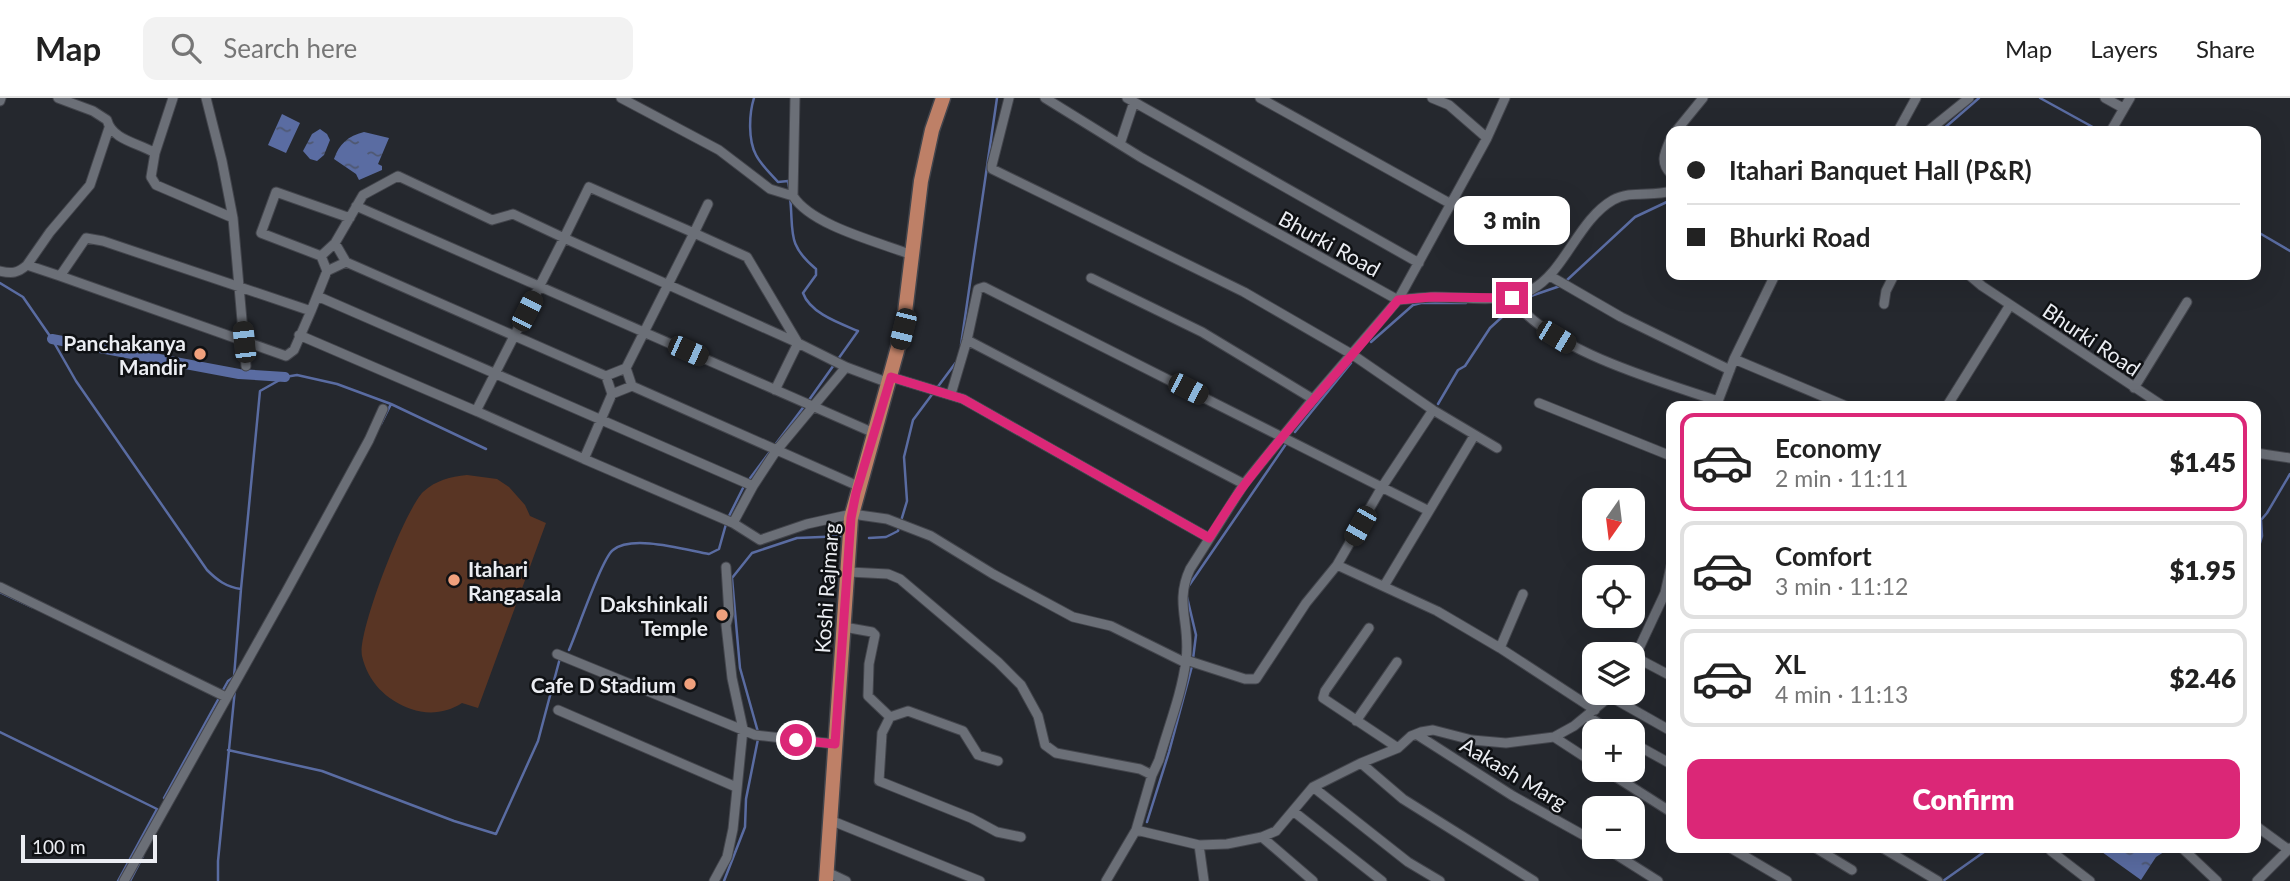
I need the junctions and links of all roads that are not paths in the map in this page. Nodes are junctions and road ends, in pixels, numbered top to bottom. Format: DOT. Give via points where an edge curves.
graph roads {
  1 [pos="58,98"];
  2 [pos="173,98"];
  3 [pos="206,98"];
  4 [pos="621,98"];
  5 [pos="795,98"];
  6 [pos="943,98"];
  7 [pos="1009,98"];
  8 [pos="1045,98"];
  9 [pos="1260,98"];
  10 [pos="1432,98"];
  11 [pos="1505,98"];
  12 [pos="1703,98"];
  13 [pos="1916,98"];
  14 [pos="1969,98"];
  15 [pos="2105,98"];
  16 [pos="2130,98"];
  17 [pos="1131,100"];
  18 [pos="2123,108"];
  19 [pos="1680,126"];
  20 [pos="1901,126"];
  21 [pos="1934,126"];
  22 [pos="2114,126"];
  23 [pos="109,128"];
  24 [pos="1487,138"];
  25 [pos="1120,144"];
  26 [pos="155,153"];
  27 [pos="1666,191"];
  28 [pos="789,195"];
  29 [pos="708,204"];
  30 [pos="1451,204"];
  31 [pos="356,206"];
  32 [pos="233,218"];
  33 [pos="350,218"];
  34 [pos="694,233"];
  35 [pos="564,238"];
  36 [pos="335,243"];
  37 [pos="912,255"];
  38 [pos="321,256"];
  39 [pos="346,262"];
  40 [pos="1419,263"];
  41 [pos="27,265"];
  42 [pos="0,271"];
  43 [pos="327,271"];
  44 [pos="60,276"];
  45 [pos="1550,276"];
  46 [pos="1091,278"];
  47 [pos="1773,280"];
  48 [pos="1892,280"];
  49 [pos="1976,280"];
  50 [pos="668,285"];
  51 [pos="239,286"];
  52 [pos="539,286"];
  53 [pos="317,296"];
  54 [pos="1512,298"];
  55 [pos="1398,300"];
  56 [pos="2187,302"];
  57 [pos="1884,304"];
  58 [pos="2010,304"];
  59 [pos="311,311"];
  60 [pos="644,332"];
  61 [pos="299,335"];
  62 [pos="514,335"];
  63 [pos="967,340"];
  64 [pos="244,342"];
  65 [pos="798,344"];
  66 [pos="1353,355"];
  67 [pos="1734,359"];
  68 [pos="839,364"];
  69 [pos="246,366"];
  70 [pos="626,368"];
  71 [pos="1730,370"];
  72 [pos="495,374"];
  73 [pos="606,376"];
  74 [pos="890,380"];
  75 [pos="632,386"];
  76 [pos="2134,388"];
  77 [pos="775,390"];
  78 [pos="948,393"];
  79 [pos="612,394"];
  80 [pos="1313,399"];
  81 [pos="1709,401"];
  82 [pos="1718,401"];
  83 [pos="1834,401"];
  84 [pos="1950,401"];
  85 [pos="2155,401"];
  86 [pos="1539,403"];
  87 [pos="808,405"];
  88 [pos="383,410"];
  89 [pos="1433,410"];
  90 [pos="476,411"];
  91 [pos="600,420"];
  92 [pos="874,433"];
  93 [pos="1474,436"];
  94 [pos="1283,437"];
  95 [pos="1497,448"];
  96 [pos="772,450"];
  97 [pos="1666,454"];
  98 [pos="2261,454"];
  99 [pos="2290,458"];
  100 [pos="584,459"];
  101 [pos="1244,484"];
  102 [pos="750,485"];
  103 [pos="858,486"];
  104 [pos="1382,487"];
  105 [pos="1429,511"];
  106 [pos="852,516"];
  107 [pos="731,522"];
  108 [pos="1209,538"];
  109 [pos="1337,565"];
  110 [pos="726,567"];
  111 [pos="849,572"];
  112 [pos="1384,586"];
  113 [pos="0,587"];
  114 [pos="1666,588"];
  115 [pos="1523,594"];
  116 [pos="844,627"];
  117 [pos="1369,628"];
  118 [pos="1642,642"];
  119 [pos="1500,648"];
  120 [pos="557,654"];
  121 [pos="1186,662"];
  122 [pos="1397,662"];
  123 [pos="1645,664"];
  124 [pos="1666,674"];
  125 [pos="226,697"];
  126 [pos="1600,705"];
  127 [pos="1628,705"];
  128 [pos="558,710"];
  129 [pos="1591,713"];
  130 [pos="890,718"];
  131 [pos="1598,719"];
  132 [pos="1356,721"];
  133 [pos="1666,728"];
  134 [pos="743,729"];
  135 [pos="1416,734"];
  136 [pos="1554,737"];
  137 [pos="835,744"];
  138 [pos="1398,748"];
  139 [pos="1645,750"];
  140 [pos="1582,755"];
  141 [pos="998,761"];
  142 [pos="1666,761"];
  143 [pos="1361,763"];
  144 [pos="1152,775"];
  145 [pos="1623,782"];
  146 [pos="736,787"];
  147 [pos="1313,787"];
  148 [pos="1666,810"];
  149 [pos="1293,811"];
  150 [pos="830,820"];
  151 [pos="2261,829"];
  152 [pos="1136,831"];
  153 [pos="1582,834"];
  154 [pos="1021,837"];
  155 [pos="1262,837"];
  156 [pos="1199,845"];
  157 [pos="2289,849"];
  158 [pos="1739,853"];
  159 [pos="1824,853"];
  160 [pos="1891,853"];
  161 [pos="2054,853"];
  162 [pos="2187,853"];
  163 [pos="1623,859"];
  164 [pos="1852,870"];
  165 [pos="827,876"];
  166 [pos="124,881"];
  167 [pos="714,881"];
  168 [pos="846,881"];
  169 [pos="980,881"];
  170 [pos="1106,881"];
  171 [pos="1204,881"];
  172 [pos="1313,881"];
  173 [pos="1382,881"];
  174 [pos="1440,881"];
  175 [pos="1534,881"];
  176 [pos="1658,881"];
  177 [pos="1787,881"];
  178 [pos="1938,881"];
  179 [pos="2090,881"];
  180 [pos="2217,881"];
  181 [pos="2257,881"];
  1 -- 23 [label="street" via="93,111 107,120"];
  2 -- 26 [label="street"];
  3 -- 32 [label="street"];
  4 -- 28 [label="street" via="719,150 770,189"];
  5 -- 28 [label="street"];
  6 -- 37 [label="main road, Koshi Rajmarg" via="921,181"];
  7 -- 66 [label="street" via="992,169 1244,292"];
  8 -- 25 [label="street, Bhurki Road"];
  9 -- 30 [label="street"];
  10 -- 24 [label="street" via="1449,106"];
  11 -- 24 [label="street"];
  12 -- 19 [label="street"];
  13 -- 20 [label="street"];
  14 -- 21 [label="street"];
  15 -- 18 [label="street"];
  16 -- 18 [label="street"];
  17 -- 25 [label="street"];
  17 -- 40 [label="street"];
  18 -- 22 [label="street"];
  23 -- 26 [label="street"];
  23 -- 41 [label="street" via="90,185"];
  24 -- 30 [label="street"];
  25 -- 55 [label="street, Bhurki Road"];
  26 -- 32 [label="street" via="151,177 156,185"];
  27 -- 45 [label="street" via="1611,201 1578,234"];
  28 -- 37 [label="street" via="814,218"];
  29 -- 34 [label="street"];
  30 -- 40 [label="street"];
  31 -- 33 [label="street"];
  31 -- 35 [label="street" via="363,195 398,176 492,220 513,214"];
  31 -- 52 [label="street"];
  32 -- 51 [label="street"];
  33 -- 36 [label="street"];
  33 -- 38 [label="street" via="276,192 261,233"];
  34 -- 35 [label="street" via="589,187"];
  34 -- 50 [label="street"];
  34 -- 65 [label="street" via="747,257"];
  35 -- 50 [label="street"];
  35 -- 52 [label="street"];
  36 -- 38 [label="street"];
  36 -- 39 [label="street"];
  37 -- 74 [label="main road, Koshi Rajmarg" via="903,329"];
  38 -- 43 [label="street"];
  39 -- 43 [label="street"];
  39 -- 62 [label="street"];
  40 -- 55 [label="street"];
  41 -- 42 [label="street" via="19,272"];
  41 -- 44 [label="street"];
  43 -- 53 [label="street"];
  44 -- 51 [label="street" via="82,241 92,238"];
  44 -- 64 [label="street"];
  45 -- 54 [label="street"];
  45 -- 71 [label="street"];
  46 -- 80 [label="street" via="1202,332"];
  47 -- 67 [label="street"];
  48 -- 57 [label="street"];
  49 -- 58 [label="street, Bhurki Road"];
  50 -- 60 [label="street"];
  50 -- 65 [label="street"];
  51 -- 59 [label="street"];
  51 -- 64 [label="street"];
  52 -- 60 [label="street"];
  52 -- 62 [label="street"];
  53 -- 59 [label="street"];
  53 -- 72 [label="street"];
  54 -- 55 [label="street"];
  54 -- 81 [label="street" via="1556,337 1578,349"];
  55 -- 66 [label="street"];
  56 -- 76 [label="street"];
  58 -- 76 [label="street, Bhurki Road"];
  58 -- 84 [label="street"];
  59 -- 61 [label="street"];
  60 -- 70 [label="street"];
  60 -- 77 [label="street"];
  61 -- 64 [label="street" via="294,350 286,356"];
  61 -- 90 [label="street"];
  62 -- 72 [label="street"];
  62 -- 73 [label="street"];
  63 -- 78 [label="street"];
  63 -- 94 [label="street" via="978,289 984,287"];
  63 -- 101 [label="street"];
  64 -- 69 [label="street"];
  65 -- 68 [label="street"];
  65 -- 77 [label="street"];
  66 -- 80 [label="street"];
  66 -- 89 [label="street"];
  67 -- 71 [label="street"];
  67 -- 83 [label="street"];
  68 -- 74 [label="street"];
  68 -- 87 [label="street"];
  70 -- 73 [label="street"];
  70 -- 75 [label="street"];
  71 -- 82 [label="street"];
  72 -- 90 [label="street"];
  72 -- 91 [label="street"];
  73 -- 79 [label="street"];
  74 -- 78 [label="street"];
  74 -- 92 [label="main road, Koshi Rajmarg"];
  75 -- 79 [label="street"];
  75 -- 96 [label="street"];
  76 -- 85 [label="street, Bhurki Road"];
  77 -- 87 [label="street"];
  78 -- 108 [label="street"];
  79 -- 91 [label="street"];
  80 -- 94 [label="street"];
  86 -- 97 [label="street"];
  87 -- 92 [label="street"];
  87 -- 96 [label="street"];
  88 -- 125 [label="street"];
  89 -- 93 [label="street"];
  89 -- 104 [label="street"];
  90 -- 100 [label="street"];
  91 -- 100 [label="street"];
  91 -- 102 [label="street"];
  92 -- 103 [label="main road, Koshi Rajmarg"];
  93 -- 95 [label="street"];
  93 -- 105 [label="street"];
  94 -- 101 [label="street"];
  94 -- 104 [label="street"];
  96 -- 102 [label="street"];
  96 -- 103 [label="street"];
  98 -- 99 [label="street"];
  100 -- 107 [label="street"];
  101 -- 108 [label="street"];
  102 -- 107 [label="street"];
  103 -- 106 [label="main road, Koshi Rajmarg"];
  104 -- 105 [label="street"];
  104 -- 109 [label="street"];
  105 -- 112 [label="street"];
  106 -- 107 [label="street" via="807,524 760,540"];
  106 -- 111 [label="main road, Koshi Rajmarg"];
  106 -- 121 [label="street" via="912,527 1073,617 1111,626"];
  108 -- 121 [label="street" via="1181,597 1188,636"];
  109 -- 112 [label="street"];
  109 -- 121 [label="street" via="1256,679"];
  110 -- 134 [label="street" via="726,625"];
  111 -- 116 [label="main road, Koshi Rajmarg"];
  111 -- 144 [label="street" via="900,579 998,662 1021,685 1038,716 1045,745 1056,753"];
  112 -- 119 [label="street"];
  113 -- 125 [label="street"];
  114 -- 118 [label="street"];
  115 -- 119 [label="street"];
  116 -- 130 [label="street" via="874,633 868,696"];
  116 -- 137 [label="main road, Koshi Rajmarg"];
  117 -- 132 [label="street" via="1323,696"];
  119 -- 129 [label="street"];
  120 -- 134 [label="street"];
  121 -- 144 [label="street"];
  122 -- 132 [label="street"];
  123 -- 124 [label="street"];
  125 -- 166 [label="street"];
  126 -- 129 [label="street"];
  127 -- 133 [label="street"];
  128 -- 146 [label="street"];
  129 -- 131 [label="street"];
  129 -- 136 [label="street"];
  130 -- 141 [label="street" via="908,711 963,731 978,755"];
  130 -- 154 [label="street" via="882,733 879,781 997,832"];
  132 -- 138 [label="street"];
  134 -- 137 [label="street" via="765,737"];
  134 -- 146 [label="street"];
  135 -- 136 [label="street" via="1433,730 1506,743"];
  135 -- 138 [label="street"];
  135 -- 153 [label="street, Aakash Marg"];
  136 -- 140 [label="street"];
  137 -- 150 [label="main road, Koshi Rajmarg"];
  138 -- 143 [label="street"];
  139 -- 142 [label="street"];
  143 -- 147 [label="street"];
  143 -- 175 [label="street" via="1403,799"];
  144 -- 152 [label="street"];
  145 -- 148 [label="street"];
  146 -- 167 [label="street" via="727,857"];
  147 -- 149 [label="street"];
  147 -- 174 [label="street" via="1408,862"];
  149 -- 155 [label="street" via="1276,831"];
  149 -- 173 [label="street"];
  150 -- 165 [label="main road, Koshi Rajmarg"];
  150 -- 169 [label="street"];
  151 -- 157 [label="street"];
  152 -- 156 [label="street"];
  152 -- 170 [label="street"];
  155 -- 156 [label="street"];
  155 -- 172 [label="street"];
  156 -- 171 [label="street"];
  157 -- 181 [label="street"];
  158 -- 177 [label="street"];
  159 -- 164 [label="street"];
  160 -- 178 [label="street"];
  161 -- 179 [label="street"];
  162 -- 180 [label="street"];
  163 -- 176 [label="street"];
  165 -- 168 [label="street"];
}
